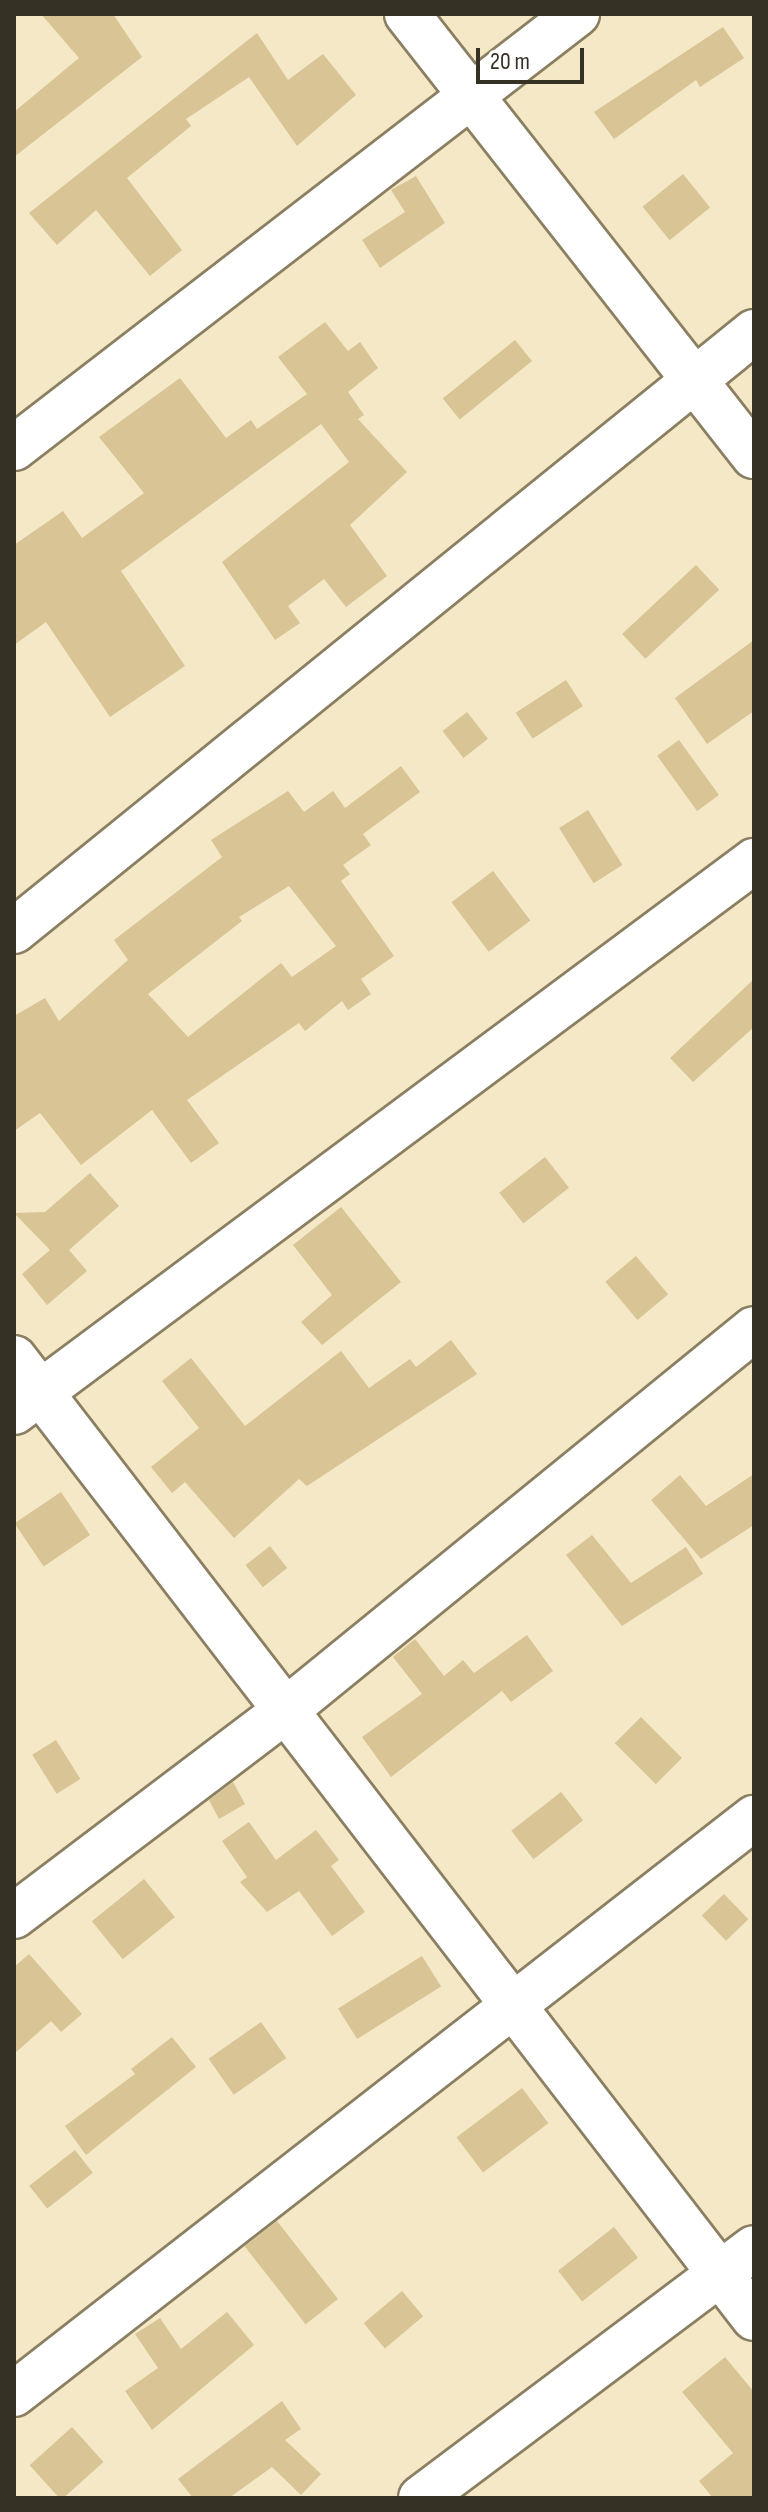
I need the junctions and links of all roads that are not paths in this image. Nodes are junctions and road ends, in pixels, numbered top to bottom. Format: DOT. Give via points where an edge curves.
graph roads {
  1 [pos="407,14"];
  2 [pos="577,14"];
  3 [pos="468,96"];
  4 [pos="754,332"];
  5 [pos="692,379"];
  6 [pos="14,448"];
  7 [pos="754,456"];
  8 [pos="754,861"];
  9 [pos="14,931"];
  10 [pos="754,1329"];
  11 [pos="23,1387"];
  12 [pos="286,1710"];
  13 [pos="754,1818"];
  14 [pos="14,1916"];
  15 [pos="512,2003"];
  16 [pos="754,2248"];
  17 [pos="720,2273"];
  18 [pos="754,2318"];
  19 [pos="14,2394"];
  20 [pos="421,2498"];
  1 -- 3 [label="street"];
  2 -- 3 [label="street"];
  3 -- 5 [label="street"];
  3 -- 6 [label="street"];
  4 -- 5 [label="street"];
  5 -- 7 [label="street"];
  5 -- 9 [label="street"];
  8 -- 11 [label="street"];
  10 -- 12 [label="street"];
  11 -- 12 [label="street"];
  12 -- 14 [label="street"];
  12 -- 15 [label="street"];
  13 -- 15 [label="street"];
  15 -- 17 [label="street"];
  15 -- 19 [label="street"];
  16 -- 17 [label="street"];
  17 -- 18 [label="street"];
  17 -- 20 [label="street"];
}
